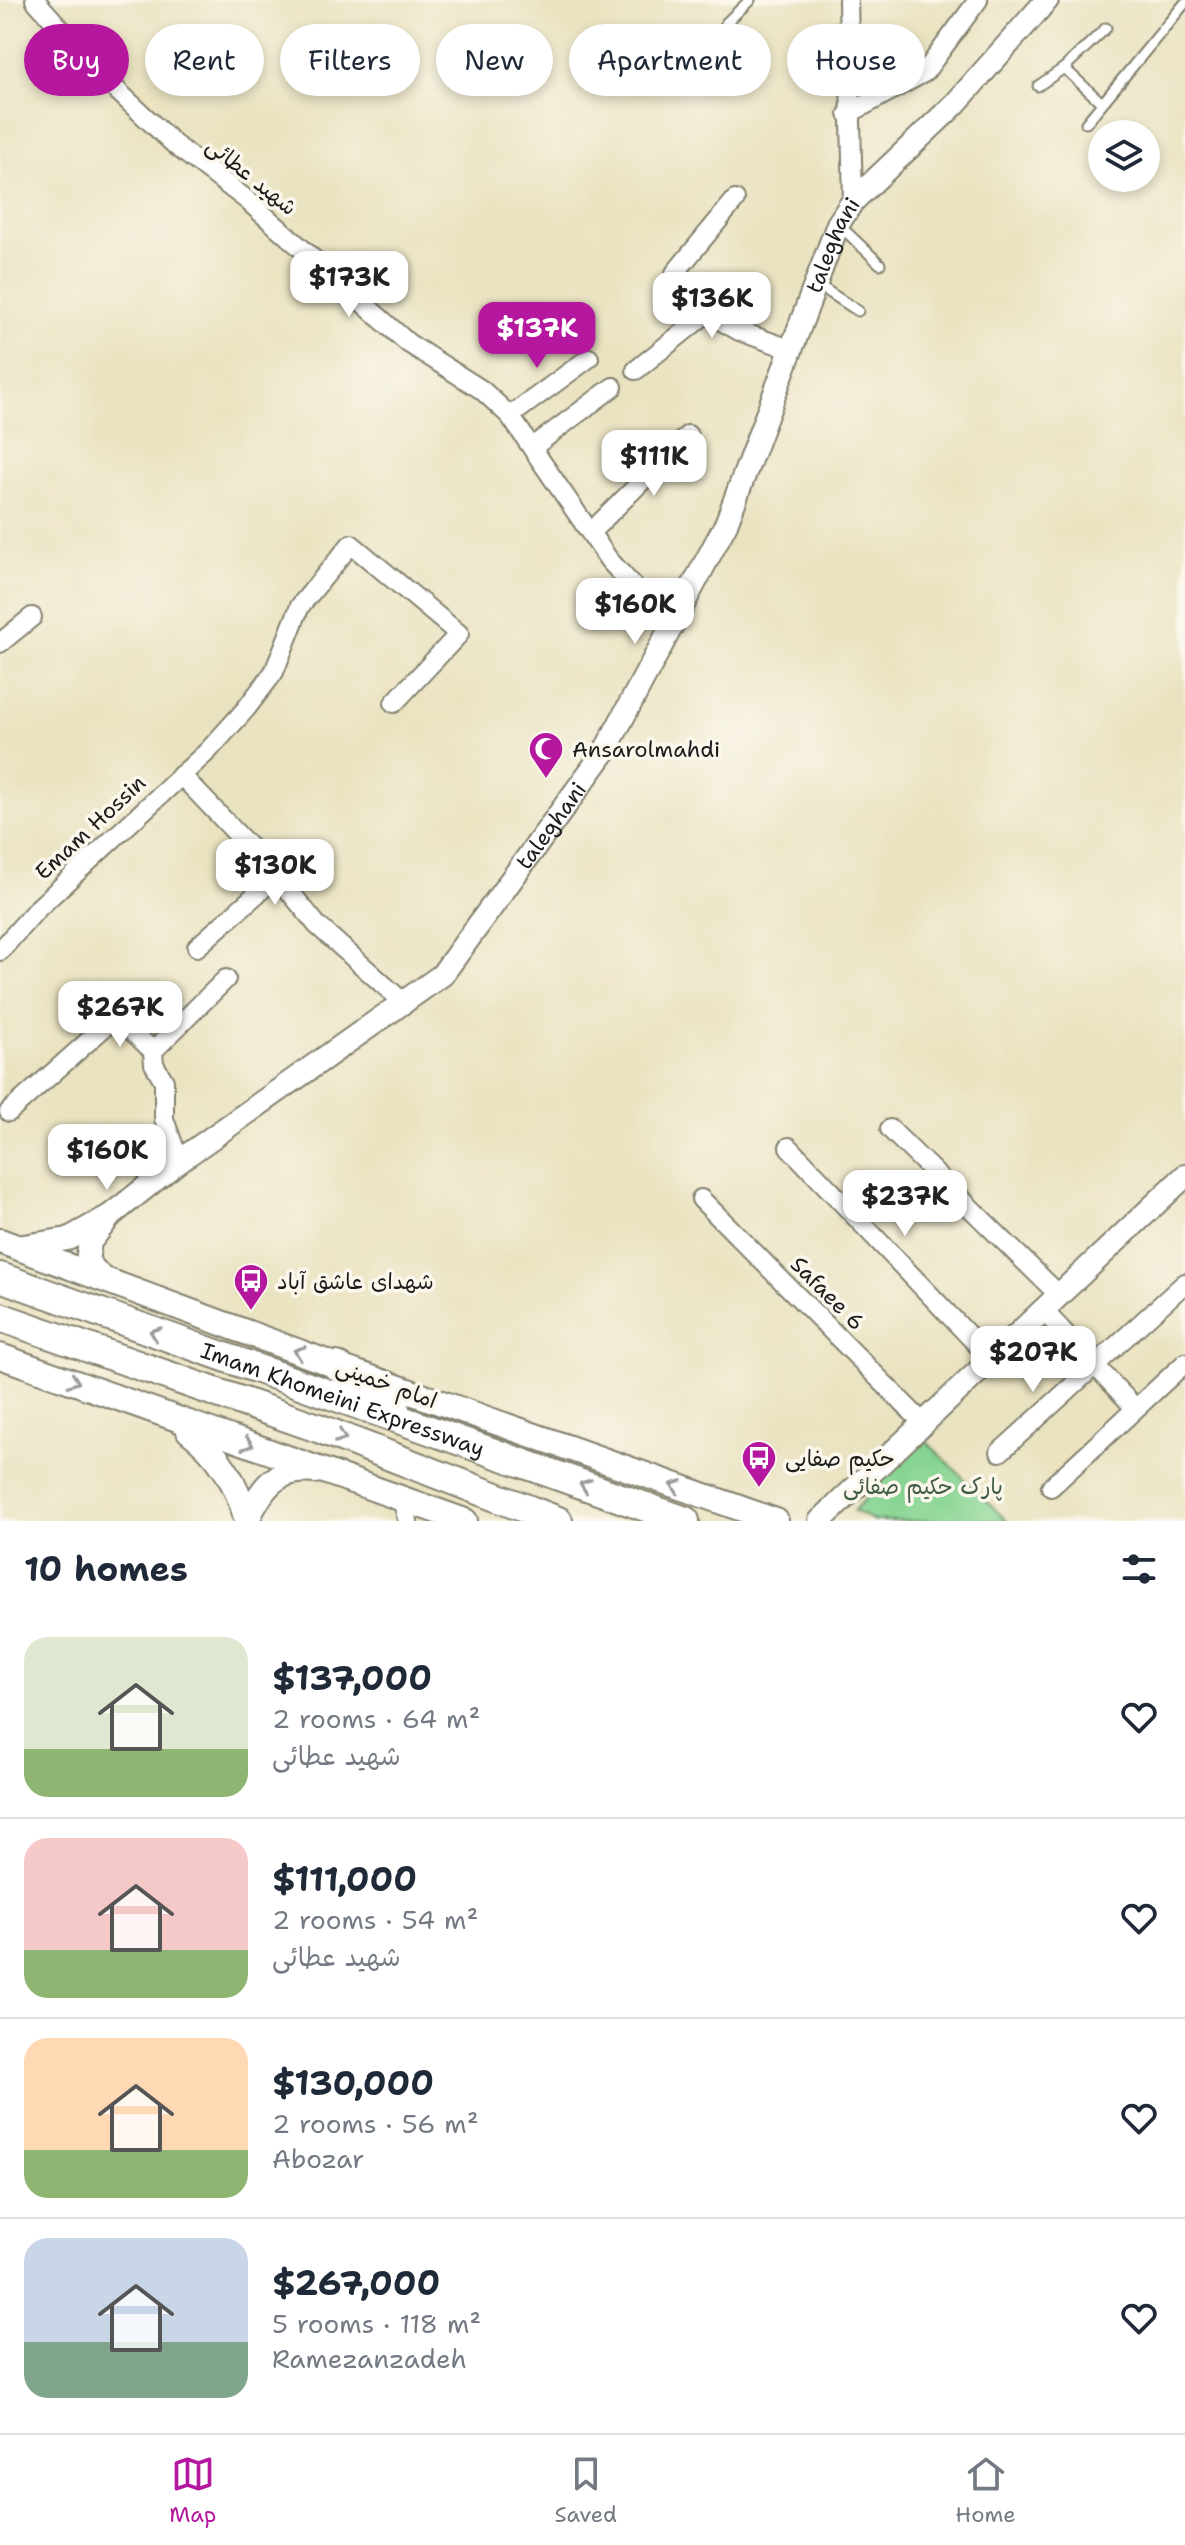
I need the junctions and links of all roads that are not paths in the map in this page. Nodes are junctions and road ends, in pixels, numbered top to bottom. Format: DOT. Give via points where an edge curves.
graph roads {
  1 [pos="35,0"];
  2 [pos="750,0"];
  3 [pos="848,0"];
  4 [pos="978,0"];
  5 [pos="1047,0"];
  6 [pos="1185,3"];
  7 [pos="726,23"];
  8 [pos="1106,28"];
  9 [pos="1064,68"];
  10 [pos="1038,86"];
  11 [pos="1102,103"];
  12 [pos="848,114"];
  13 [pos="1086,123"];
  14 [pos="735,200"];
  15 [pos="853,201"];
  16 [pos="838,224"];
  17 [pos="880,264"];
  18 [pos="815,283"];
  19 [pos="858,311"];
  20 [pos="707,313"];
  21 [pos="790,349"];
  22 [pos="589,358"];
  23 [pos="636,370"];
  24 [pos="613,387"];
  25 [pos="510,416"];
  26 [pos="688,435"];
  27 [pos="533,447"];
  28 [pos="591,532"];
  29 [pos="32,617"];
  30 [pos="674,621"];
  31 [pos="0,643"];
  32 [pos="394,703"];
  33 [pos="181,775"];
  34 [pos="277,876"];
  35 [pos="197,947"];
  36 [pos="0,951"];
  37 [pos="226,979"];
  38 [pos="405,1004"];
  39 [pos="153,1051"];
  40 [pos="9,1112"];
  41 [pos="890,1129"];
  42 [pos="789,1147"];
  43 [pos="179,1161"];
  44 [pos="1185,1176"];
  45 [pos="701,1199"];
  46 [pos="111,1215"];
  47 [pos="8,1244"];
  48 [pos="2,1277"];
  49 [pos="104,1280"];
  50 [pos="1185,1283"];
  51 [pos="1050,1302"];
  52 [pos="1,1318"];
  53 [pos="0,1356"];
  54 [pos="990,1358"];
  55 [pos="1185,1363"];
  56 [pos="337,1366"];
  57 [pos="1095,1366"];
  58 [pos="1135,1408"];
  59 [pos="174,1420"];
  60 [pos="921,1421"];
  61 [pos="419,1425"];
  62 [pos="1000,1452"];
  63 [pos="334,1472"];
  64 [pos="1051,1487"];
  65 [pos="401,1496"];
  66 [pos="247,1520"];
  67 [pos="408,1521"];
  68 [pos="465,1521"];
  69 [pos="558,1521"];
  70 [pos="685,1521"];
  71 [pos="776,1521"];
  72 [pos="820,1521"];
  1 -- 25 [label="street, شهید عطائی" via="108,82 175,145 247,200 408,343 482,390"];
  2 -- 7 [label="lane"];
  3 -- 12 [label="street"];
  4 -- 12 [label="street" via="925,72"];
  5 -- 15 [label="street, taleghani" via="955,104"];
  6 -- 11 [label="lane"];
  8 -- 9 [label="lane"];
  9 -- 10 [label="lane"];
  9 -- 11 [label="lane"];
  11 -- 13 [label="lane"];
  12 -- 15 [label="street"];
  14 -- 20 [label="street" via="675,273"];
  15 -- 16 [label="street, taleghani"];
  16 -- 17 [label="lane"];
  16 -- 18 [label="street, taleghani"];
  18 -- 19 [label="lane"];
  18 -- 21 [label="street, taleghani"];
  20 -- 21 [label="street"];
  20 -- 23 [label="street"];
  21 -- 30 [label="street, taleghani" via="726,524"];
  22 -- 25 [label="street"];
  24 -- 27 [label="street"];
  25 -- 27 [label="street, شهید عطائی"];
  26 -- 28 [label="street"];
  27 -- 28 [label="street, شهید عطائی"];
  28 -- 30 [label="street, شهید عطائی" via="640,594"];
  29 -- 31 [label="street"];
  30 -- 38 [label="street, taleghani" via="605,751 442,975"];
  32 -- 33 [label="street, Emam Hossin" via="459,634 351,544 300,606 274,672"];
  33 -- 34 [label="street"];
  33 -- 36 [label="street, Emam Hossin" via="36,910"];
  34 -- 35 [label="street"];
  34 -- 38 [label="street" via="317,925"];
  37 -- 39 [label="street"];
  38 -- 43 [label="street, taleghani"];
  39 -- 40 [label="street" via="122,1011"];
  39 -- 43 [label="street" via="164,1081 164,1119"];
  41 -- 51 [label="street"];
  42 -- 54 [label="street"];
  43 -- 46 [label="street, taleghani"];
  44 -- 51 [label="street"];
  45 -- 60 [label="street, Safaee 6"];
  46 -- 47 [label="street" via="68,1239"];
  46 -- 49 [label="street" via="90,1242 87,1261"];
  47 -- 49 [label="main road, امام خمینی"];
  61 -- 48 [label="highway, Imam Khomeini Expressway, one-way"];
  56 -- 49 [label="main road, امام خمینی, one-way"];
  50 -- 57 [label="street"];
  51 -- 54 [label="street"];
  51 -- 57 [label="street"];
  52 -- 69 [label="highway, Imam Khomeini Expressway, one-way" via="304,1422"];
  53 -- 59 [label="main road, one-way"];
  54 -- 60 [label="street"];
  55 -- 58 [label="street"];
  56 -- 61 [label="highway"];
  71 -- 56 [label="main road, امام خمینی, one-way"];
  57 -- 58 [label="street"];
  57 -- 62 [label="street"];
  58 -- 64 [label="street"];
  59 -- 63 [label="main road, one-way"];
  59 -- 66 [label="main road" via="209,1446 223,1465"];
  60 -- 72 [label="street"];
  70 -- 61 [label="highway, Imam Khomeini Expressway, one-way"];
  63 -- 65 [label="main road"];
  63 -- 66 [label="main road" via="284,1474 263,1487"];
  65 -- 67 [label="street"];
  65 -- 68 [label="main road"];
}
